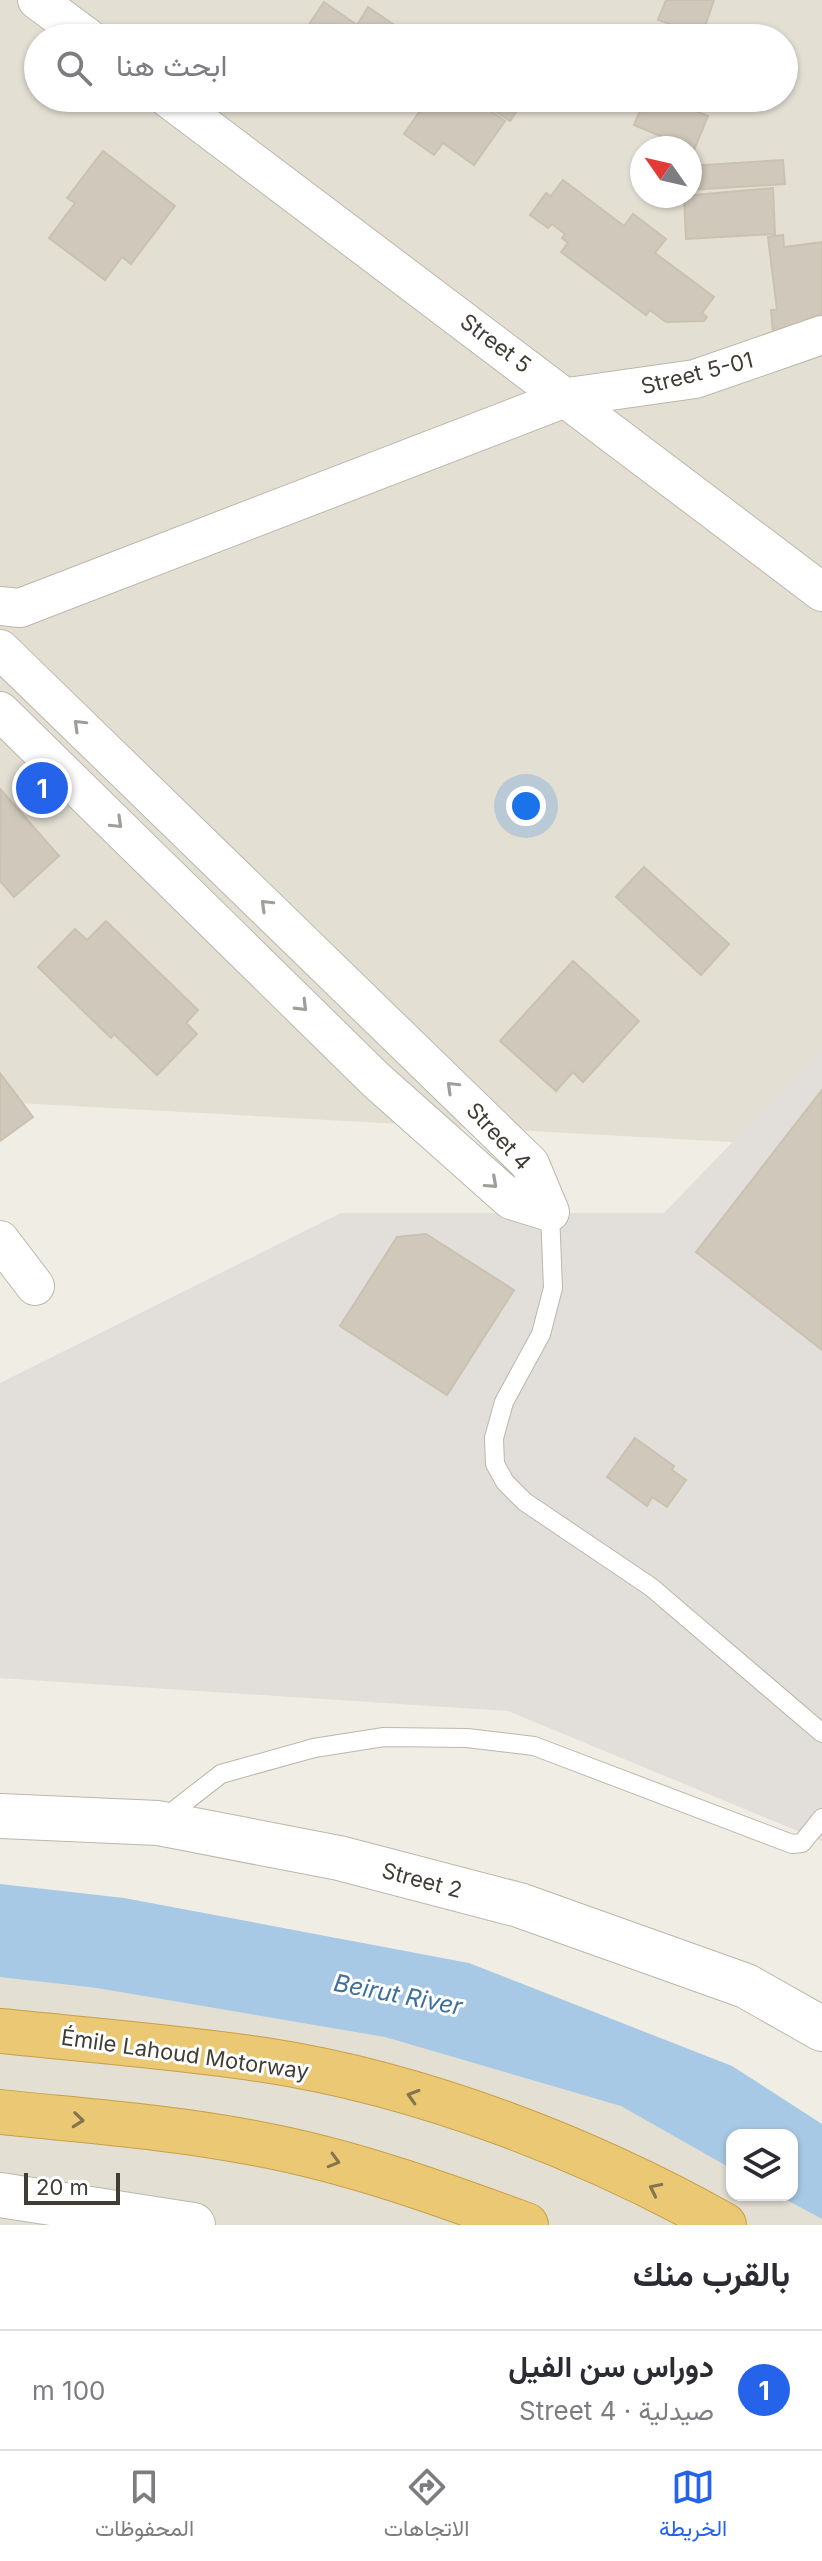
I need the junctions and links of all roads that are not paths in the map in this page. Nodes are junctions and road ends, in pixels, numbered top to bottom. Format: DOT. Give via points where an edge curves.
graph roads {
  1 [pos="37,0"];
  2 [pos="69,24"];
  3 [pos="187,112"];
  4 [pos="822,335"];
  5 [pos="568,397"];
  6 [pos="822,592"];
  7 [pos="10,607"];
  8 [pos="0,642"];
  9 [pos="0,649"];
  10 [pos="0,711"];
  11 [pos="193,866"];
  12 [pos="550,1212"];
  13 [pos="0,1240"];
  14 [pos="35,1286"];
  15 [pos="822,1733"];
  16 [pos="0,1816"];
  17 [pos="822,1818"];
  18 [pos="158,1823"];
  19 [pos="822,2029"];
  20 [pos="0,2031"];
  21 [pos="0,2112"];
  22 [pos="0,2195"];
  23 [pos="193,2225"];
  24 [pos="526,2225"];
  25 [pos="724,2225"];
  1 -- 2 [label="street"];
  3 -- 5 [label="street, Street 5"];
  4 -- 5 [label="street, Street 5-01" via="695,379"];
  5 -- 6 [label="street, Street 5"];
  5 -- 7 [label="street, Street 5-01"];
  7 -- 8 [label="street"];
  11 -- 9 [label="street, Street 4, one-way"];
  10 -- 11 [label="street, Street 4, one-way"];
  11 -- 12 [label="street, Street 4" via="530,1164"];
  12 -- 15 [label="lane" via="553,1288 541,1334 504,1402 494,1438 495,1464 525,1502 651,1587"];
  13 -- 14 [label="street"];
  16 -- 18 [label="street, Street 2"];
  17 -- 18 [label="lane" via="802,1843 792,1844 534,1746 384,1737 314,1748 221,1774"];
  18 -- 19 [label="street, Street 2" via="339,1858 519,1905 746,1986"];
  25 -- 20 [label="highway, Émile Lahoud Motorway, one-way" via="552,2143 399,2092 267,2061"];
  21 -- 24 [label="highway, one-way" via="260,2144 373,2173"];
  22 -- 23 [label="street"];
}
